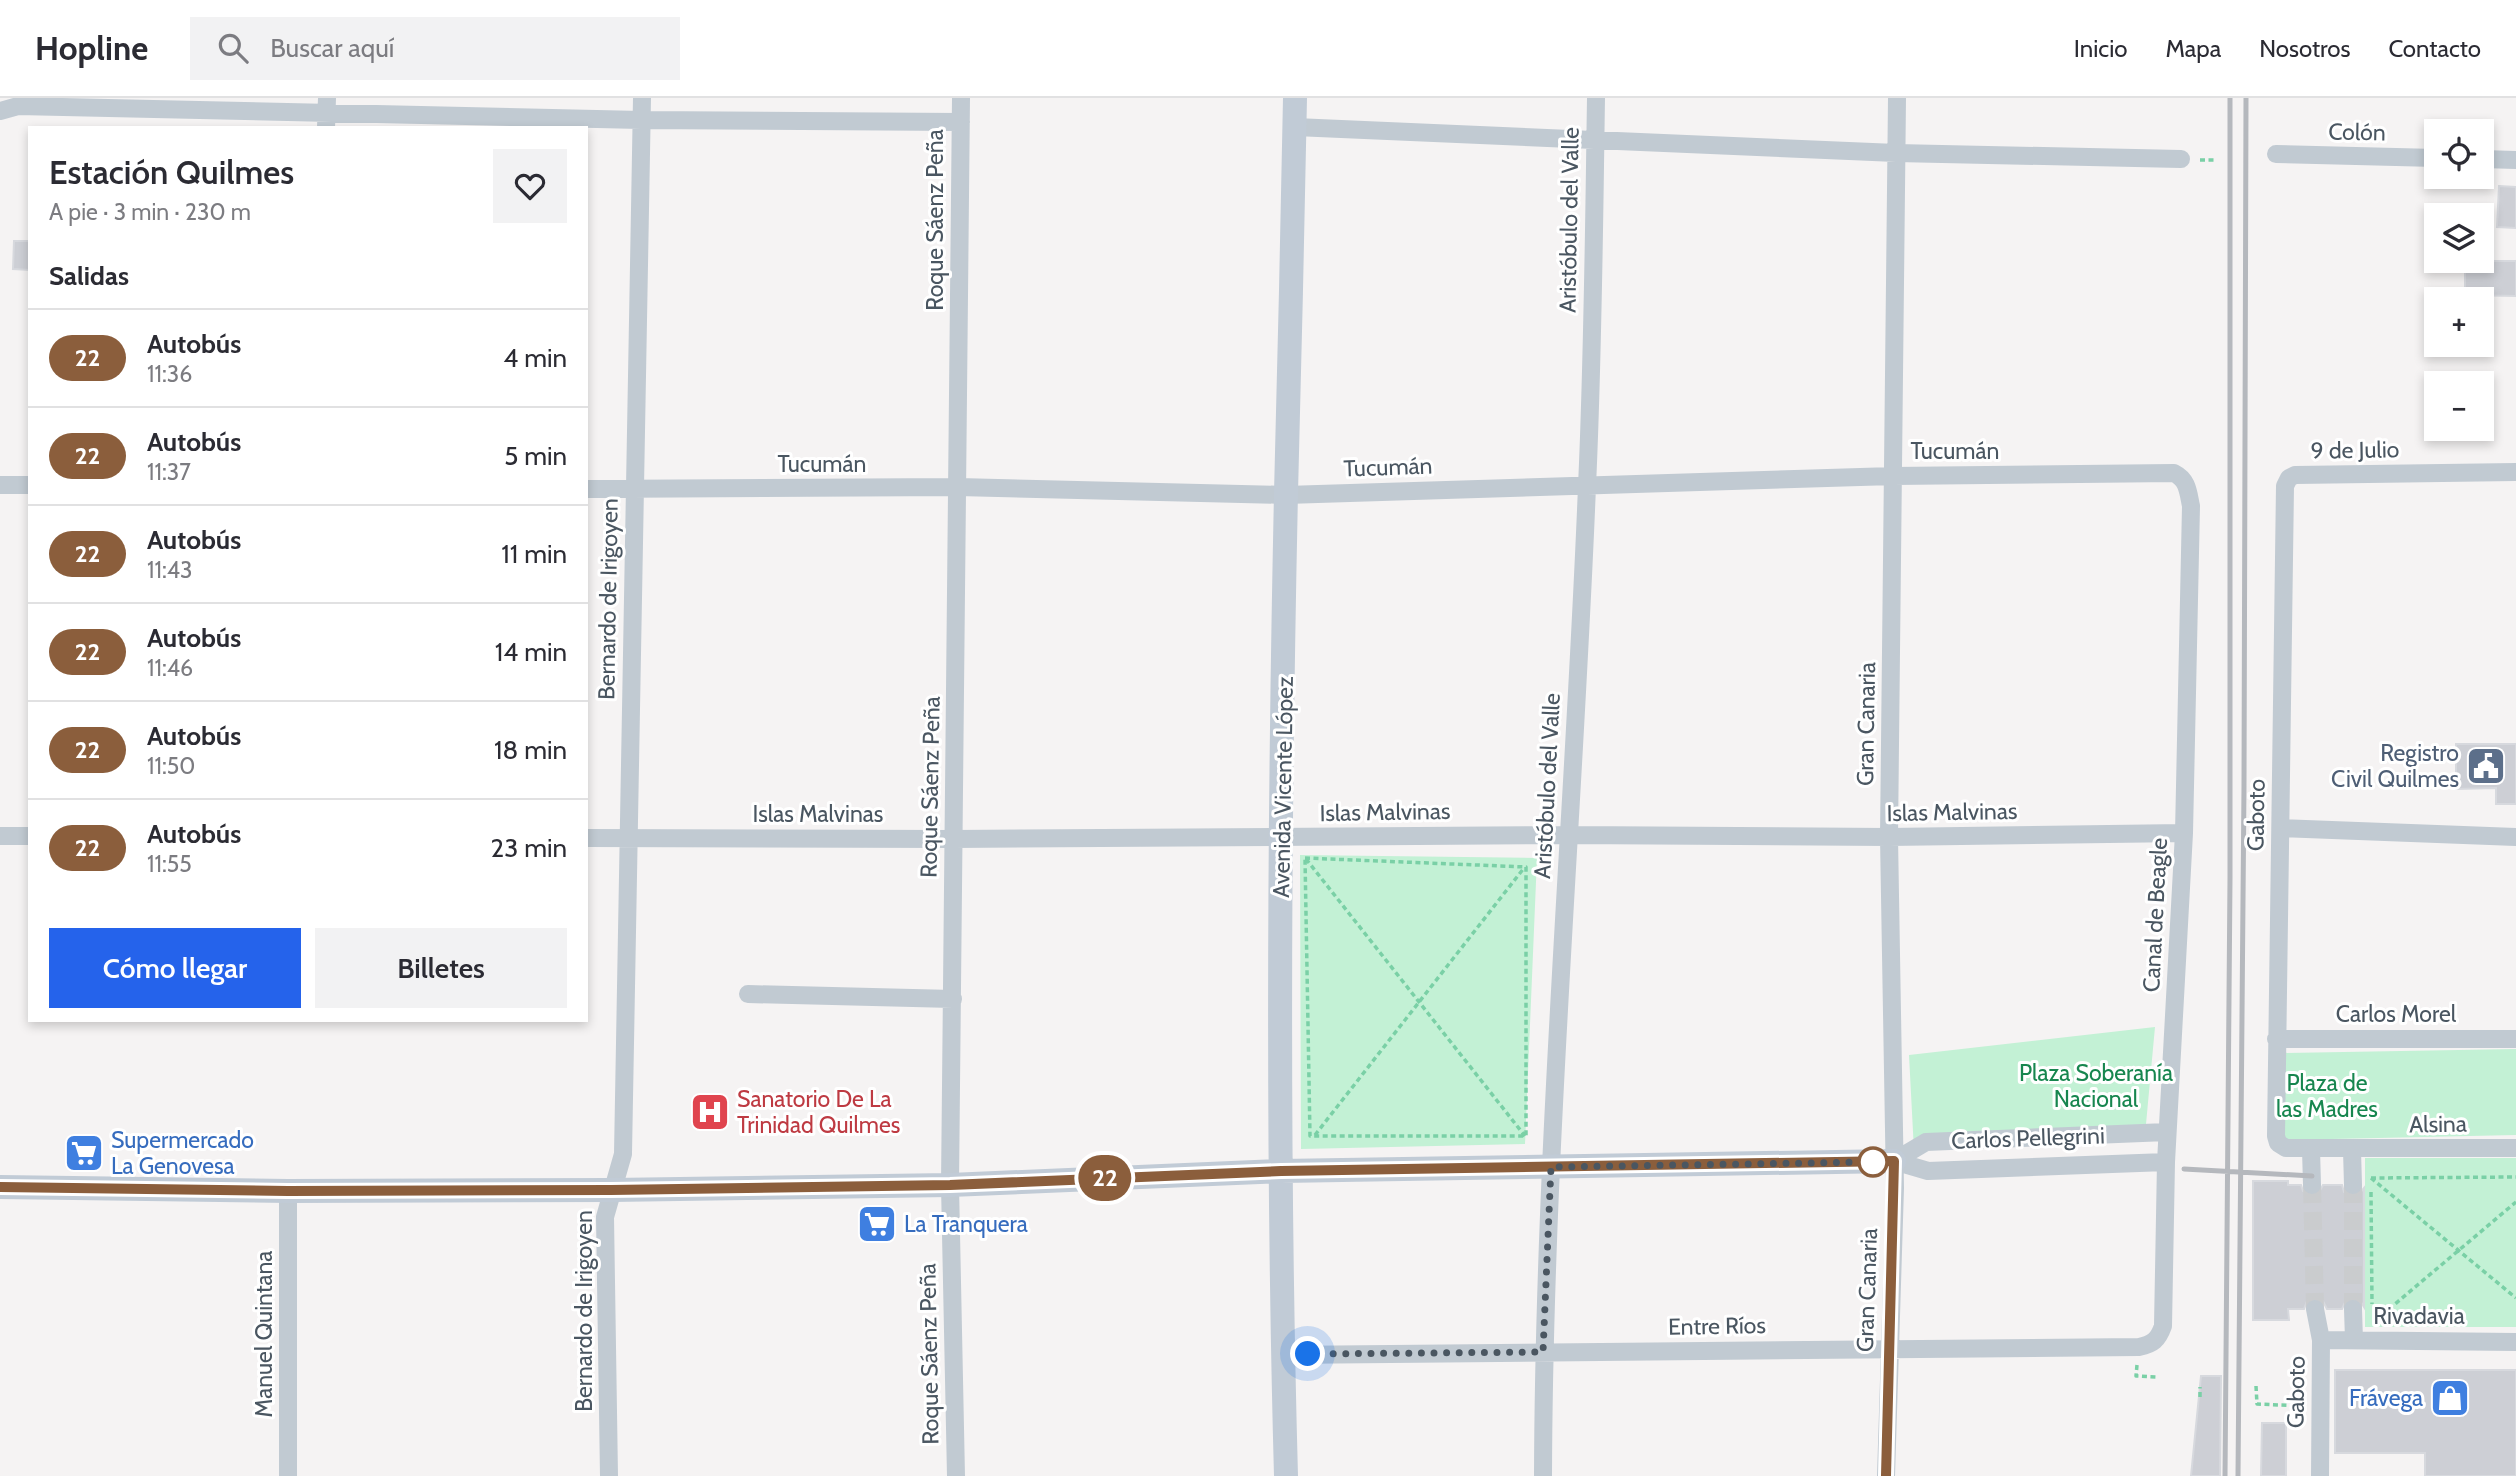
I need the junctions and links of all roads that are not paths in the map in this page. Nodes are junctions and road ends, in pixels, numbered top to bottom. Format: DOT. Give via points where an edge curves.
graph roads {
  1 [pos="642,98"];
  2 [pos="961,98"];
  3 [pos="1295,98"];
  4 [pos="1596,98"];
  5 [pos="1897,98"];
  6 [pos="0,111"];
  7 [pos="326,113"];
  8 [pos="641,120"];
  9 [pos="961,122"];
  10 [pos="1295,127"];
  11 [pos="1595,139"];
  12 [pos="1896,153"];
  13 [pos="2276,154"];
  14 [pos="2424,158"];
  15 [pos="2181,159"];
  16 [pos="2494,159"];
  17 [pos="2516,160"];
  18 [pos="2516,472"];
  19 [pos="1893,476"];
  20 [pos="1588,484"];
  21 [pos="2186,484"];
  22 [pos="0,485"];
  23 [pos="28,485"];
  24 [pos="2285,486"];
  25 [pos="958,487"];
  26 [pos="588,489"];
  27 [pos="635,489"];
  28 [pos="1286,495"];
  29 [pos="2281,828"];
  30 [pos="2184,833"];
  31 [pos="1569,835"];
  32 [pos="0,836"];
  33 [pos="28,836"];
  34 [pos="1889,837"];
  35 [pos="2516,837"];
  36 [pos="588,838"];
  37 [pos="628,838"];
  38 [pos="1282,838"];
  39 [pos="954,839"];
  40 [pos="748,994"];
  41 [pos="953,999"];
  42 [pos="2276,1039"];
  43 [pos="2516,1039"];
  44 [pos="2167,1132"];
  45 [pos="2278,1143"];
  46 [pos="2516,1148"];
  47 [pos="2311,1149"];
  48 [pos="2352,1150"];
  49 [pos="1894,1161"];
  50 [pos="2166,1162"];
  51 [pos="1551,1167"];
  52 [pos="1281,1171"];
  53 [pos="950,1185"];
  54 [pos="2312,1185"];
  55 [pos="2353,1185"];
  56 [pos="0,1187"];
  57 [pos="611,1190"];
  58 [pos="288,1191"];
  59 [pos="2315,1309"];
  60 [pos="2353,1309"];
  61 [pos="2321,1340"];
  62 [pos="2354,1340"];
  63 [pos="2516,1342"];
  64 [pos="2152,1344"];
  65 [pos="1889,1349"];
  66 [pos="1543,1352"];
  67 [pos="1282,1355"];
  68 [pos="288,1476"];
  69 [pos="609,1476"];
  70 [pos="956,1476"];
  71 [pos="1286,1476"];
  72 [pos="1543,1476"];
  73 [pos="1886,1476"];
  74 [pos="2320,1476"];
  1 -- 8 [label="street, Bernardo de Irigoyen"];
  2 -- 9 [label="street, Roque Sáenz Peña"];
  3 -- 10 [label="main road, Avenida Vicente López"];
  4 -- 11 [label="street, Aristóbulo del Valle"];
  5 -- 12 [label="street, Gran Canaria"];
  6 -- 7 [label="street" via="18,106"];
  7 -- 8 [label="street"];
  8 -- 9 [label="street"];
  8 -- 27 [label="street, Bernardo de Irigoyen"];
  9 -- 25 [label="street, Roque Sáenz Peña"];
  10 -- 11 [label="street"];
  10 -- 28 [label="main road, Avenida Vicente López"];
  11 -- 12 [label="street"];
  11 -- 20 [label="street, Aristóbulo del Valle"];
  12 -- 15 [label="street"];
  12 -- 19 [label="street, Gran Canaria"];
  13 -- 14 [label="street, Colón"];
  16 -- 17 [label="street"];
  18 -- 24 [label="street, 9 de Julio" via="2295,475"];
  19 -- 20 [label="street, Tucumán"];
  19 -- 21 [label="street, Tucumán" via="2174,473"];
  19 -- 34 [label="street, Gran Canaria"];
  20 -- 28 [label="street, Tucumán"];
  20 -- 31 [label="street, Aristóbulo del Valle"];
  21 -- 30 [label="street, Canal de Beagle" via="2191,506"];
  22 -- 23 [label="street"];
  24 -- 29 [label="street, Gaboto"];
  25 -- 27 [label="street, Tucumán"];
  25 -- 28 [label="street, Tucumán"];
  25 -- 39 [label="street, Roque Sáenz Peña"];
  26 -- 27 [label="street, Tucumán"];
  27 -- 37 [label="street, Bernardo de Irigoyen"];
  28 -- 38 [label="main road, Avenida Vicente López"];
  29 -- 35 [label="street"];
  29 -- 42 [label="street, Gaboto"];
  30 -- 34 [label="street, Islas Malvinas"];
  30 -- 44 [label="street, Canal de Beagle"];
  31 -- 34 [label="street, Islas Malvinas"];
  31 -- 38 [label="street, Islas Malvinas"];
  31 -- 51 [label="street, Aristóbulo del Valle"];
  32 -- 33 [label="street"];
  34 -- 49 [label="street, Gran Canaria"];
  36 -- 37 [label="street, Islas Malvinas"];
  37 -- 39 [label="street, Islas Malvinas"];
  37 -- 57 [label="street, Bernardo de Irigoyen" via="623,1154"];
  38 -- 39 [label="street, Islas Malvinas"];
  38 -- 52 [label="main road, Avenida Vicente López"];
  39 -- 41 [label="street, Roque Sáenz Peña"];
  40 -- 41 [label="street"];
  41 -- 53 [label="street, Roque Sáenz Peña"];
  42 -- 43 [label="street, Carlos Morel"];
  42 -- 45 [label="street, Gaboto"];
  44 -- 49 [label="street, Carlos Pellegrini" via="1926,1142"];
  44 -- 50 [label="street, Canal de Beagle"];
  45 -- 47 [label="street, Alsina"];
  46 -- 48 [label="street, Alsina"];
  47 -- 48 [label="street, Alsina"];
  47 -- 54 [label="street"];
  48 -- 55 [label="street"];
  49 -- 50 [label="street, Carlos Pellegrini" via="1928,1171"];
  49 -- 51 [label="main road, Carlos Pellegrini"];
  49 -- 65 [label="street, Gran Canaria"];
  50 -- 64 [label="street, Canal de Beagle" via="2163,1326"];
  51 -- 52 [label="main road, Carlos Pellegrini"];
  51 -- 66 [label="street, Aristóbulo del Valle"];
  52 -- 53 [label="main road, Carlos Pellegrini"];
  52 -- 67 [label="main road, Avenida Vicente López"];
  53 -- 57 [label="main road, Carlos Pellegrini"];
  53 -- 70 [label="street, Roque Sáenz Peña"];
  56 -- 58 [label="main road, Carlos Pellegrini"];
  57 -- 58 [label="main road, Carlos Pellegrini"];
  57 -- 69 [label="street, Bernardo de Irigoyen" via="605,1217"];
  58 -- 68 [label="street, Manuel Quintana"];
  59 -- 61 [label="street, Gaboto"];
  60 -- 62 [label="street"];
  61 -- 62 [label="street, Rivadavia"];
  61 -- 74 [label="street, Gaboto"];
  62 -- 63 [label="street, Rivadavia"];
  64 -- 65 [label="street, Entre Ríos"];
  65 -- 66 [label="street, Entre Ríos"];
  65 -- 73 [label="street, Gran Canaria"];
  66 -- 67 [label="street, Entre Ríos"];
  66 -- 72 [label="street, Aristóbulo del Valle"];
  67 -- 71 [label="main road, Avenida Vicente López"];
}
